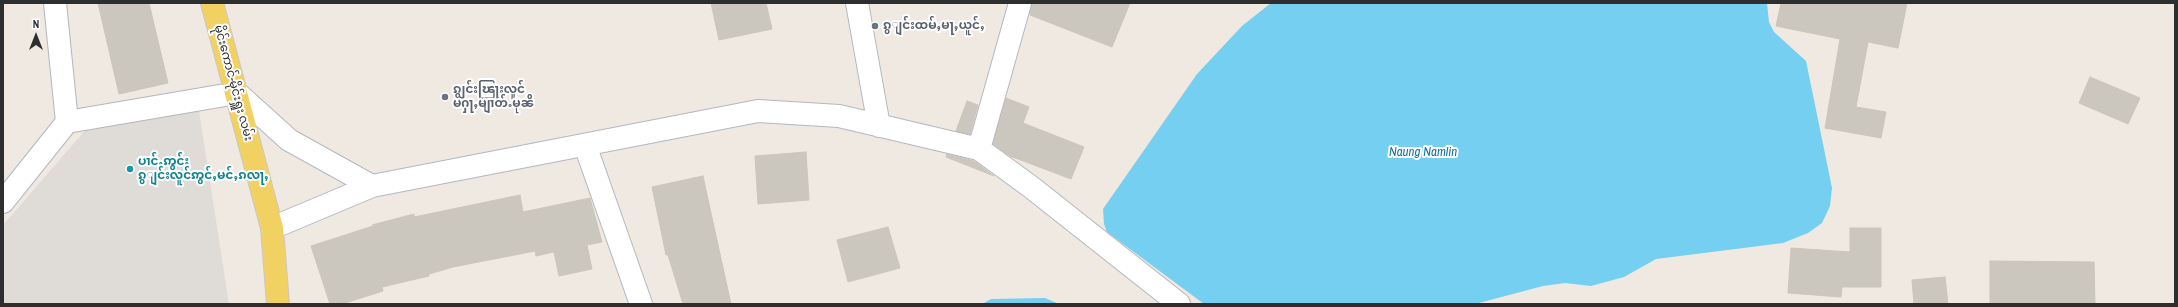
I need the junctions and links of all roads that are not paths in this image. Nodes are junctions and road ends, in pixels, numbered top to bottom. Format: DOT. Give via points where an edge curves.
graph roads {
  1 [pos="55,3"];
  2 [pos="212,3"];
  3 [pos="857,3"];
  4 [pos="1020,3"];
  5 [pos="237,93"];
  6 [pos="67,122"];
  7 [pos="879,126"];
  8 [pos="585,145"];
  9 [pos="980,149"];
  10 [pos="372,186"];
  11 [pos="3,202"];
  12 [pos="272,228"];
  13 [pos="278,304"];
  14 [pos="641,304"];
  15 [pos="1180,304"];
  1 -- 6 [label="street"];
  2 -- 5 [label="main road, မိုင်းကောင်-မိုင်းရှူး လမ်း"];
  3 -- 7 [label="street"];
  4 -- 9 [label="street"];
  5 -- 6 [label="street"];
  5 -- 10 [label="street" via="289,140"];
  5 -- 12 [label="main road, မိုင်းကောင်-မိုင်းရှူး လမ်း"];
  6 -- 11 [label="street"];
  7 -- 8 [label="street" via="839,116 758,111"];
  7 -- 9 [label="street"];
  8 -- 10 [label="street"];
  8 -- 14 [label="street"];
  9 -- 15 [label="street"];
  10 -- 12 [label="street"];
  12 -- 13 [label="main road, မိုင်းကောင်-မိုင်းရှူး လမ်း"];
}
